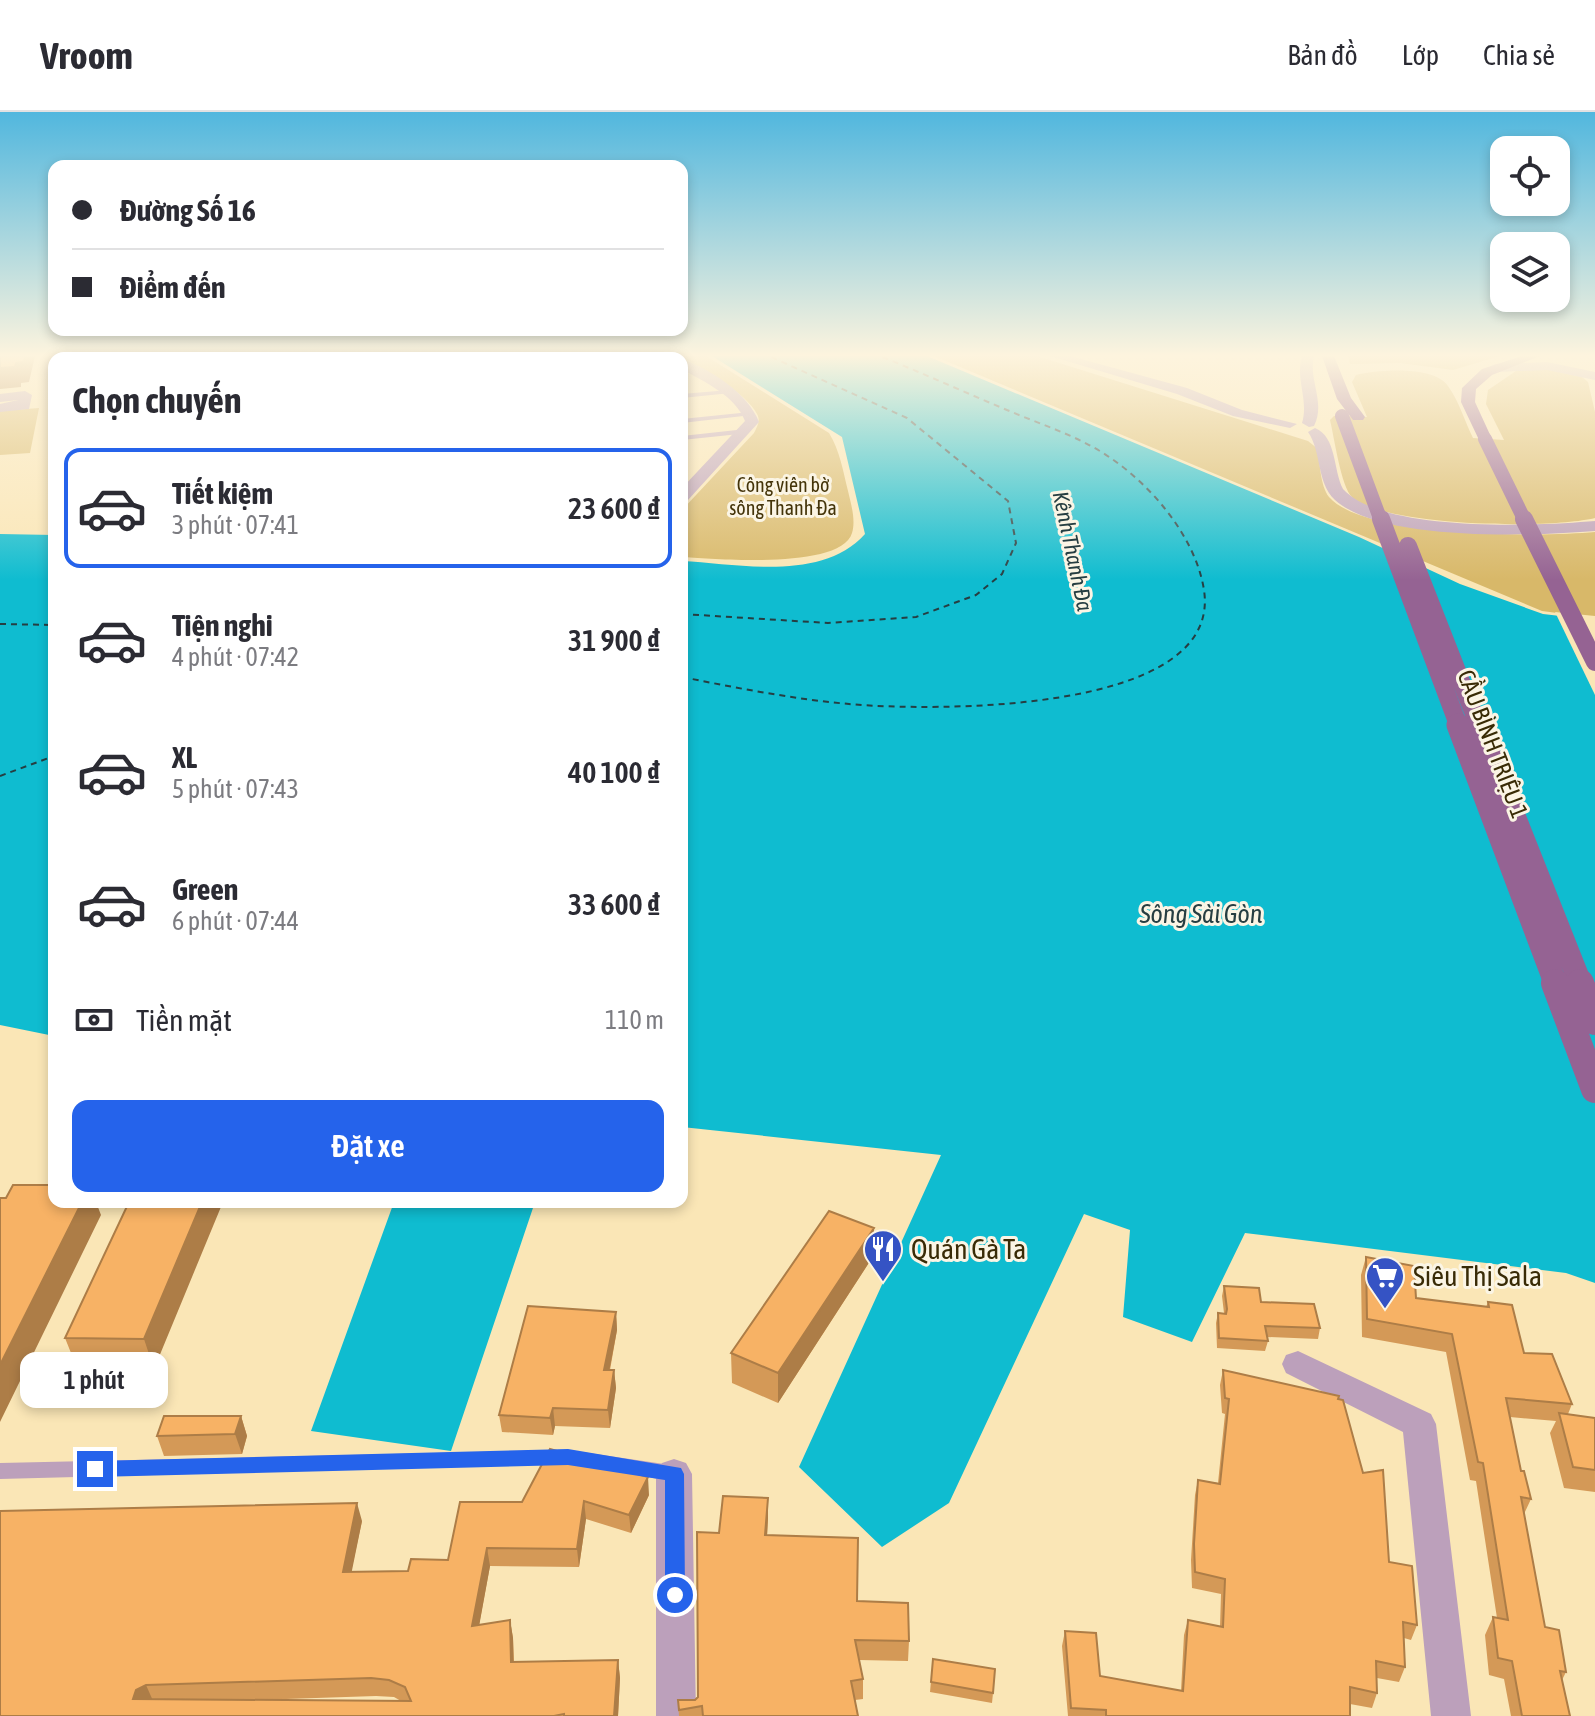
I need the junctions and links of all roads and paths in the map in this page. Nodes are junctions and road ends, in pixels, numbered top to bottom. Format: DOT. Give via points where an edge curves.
graph roads {
  1 [pos="746,431"];
  2 [pos="1315,431"];
  3 [pos="1355,431"];
  4 [pos="1356,431"];
  5 [pos="1481,431"];
  6 [pos="688,437"];
  7 [pos="714,463"];
  8 [pos="688,467"];
  9 [pos="688,491"];
  10 [pos="1595,526"];
  11 [pos="1595,662"];
  12 [pos="1595,1021"];
  13 [pos="1595,1089"];
  14 [pos="1298,1364"];
  15 [pos="0,1471"];
  16 [pos="674,1474"];
  17 [pos="676,1716"];
  18 [pos="1451,1716"];
  1 -- 6 [label="lane"];
  1 -- 7 [label="street"];
  2 -- 10 [label="street" via="1333,488 1377,515 1445,526"];
  3 -- 13 [label="main road, CẦU BÌNH TRIỆU 1, bridge"];
  4 -- 12 [label="main road, CẦU BÌNH TRIỆU 1, bridge"];
  5 -- 11 [label="main road, bridge"];
  7 -- 8 [label="street"];
  7 -- 9 [label="street"];
  14 -- 18 [label="street" via="1419,1424"];
  15 -- 16 [label="lane" via="568,1457"];
  16 -- 17 [label="street"];
}
